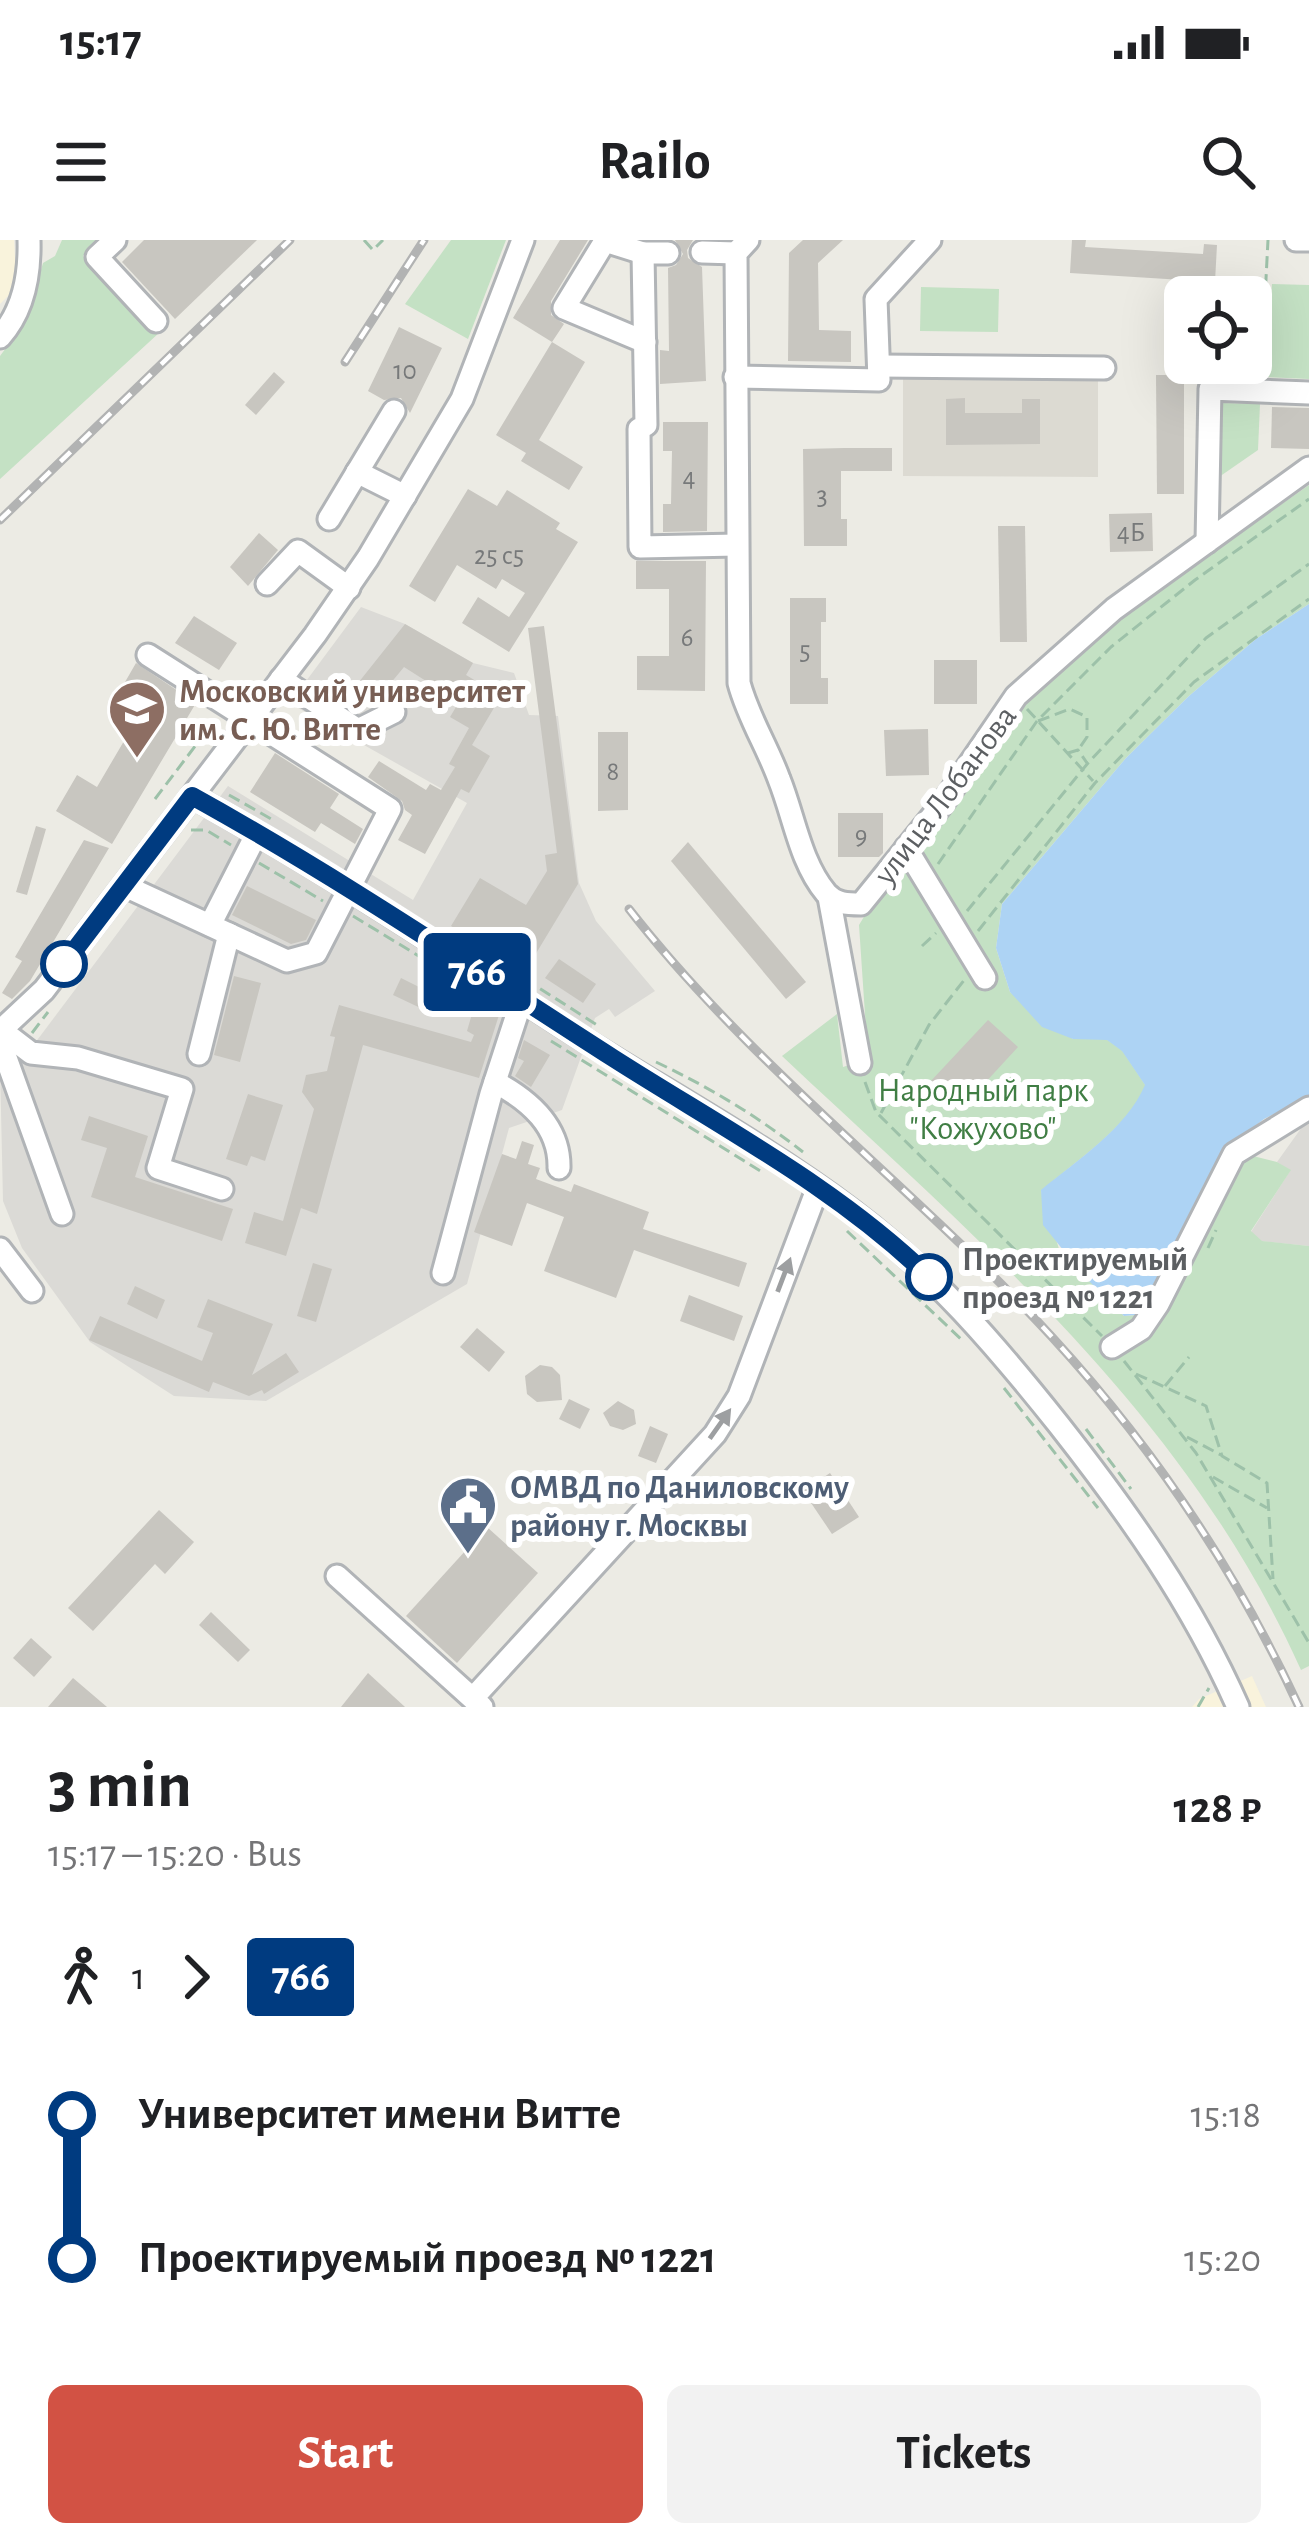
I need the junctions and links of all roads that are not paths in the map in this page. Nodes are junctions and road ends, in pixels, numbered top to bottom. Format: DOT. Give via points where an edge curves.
graph roads {
  1 [pos="524,240"];
  2 [pos="930,240"];
  3 [pos="1296,240"];
  4 [pos="32,241"];
  5 [pos="1309,241"];
  6 [pos="123,244"];
  7 [pos="742,247"];
  8 [pos="702,252"];
  9 [pos="644,253"];
  10 [pos="668,253"];
  11 [pos="156,320"];
  12 [pos="0,337"];
  13 [pos="645,342"];
  14 [pos="879,366"];
  15 [pos="1104,368"];
  16 [pos="735,377"];
  17 [pos="1309,393"];
  18 [pos="394,411"];
  19 [pos="1309,468"];
  20 [pos="357,472"];
  21 [pos="405,496"];
  22 [pos="329,519"];
  23 [pos="1207,542"];
  24 [pos="737,545"];
  25 [pos="267,584"];
  26 [pos="349,588"];
  27 [pos="148,655"];
  28 [pos="281,680"];
  29 [pos="394,712"];
  30 [pos="249,722"];
  31 [pos="192,796"];
  32 [pos="261,837"];
  33 [pos="906,848"];
  34 [pos="125,886"];
  35 [pos="342,897"];
  36 [pos="829,898"];
  37 [pos="219,929"];
  38 [pos="975,962"];
  39 [pos="524,990"];
  40 [pos="0,1030"];
  41 [pos="0,1041"];
  42 [pos="199,1054"];
  43 [pos="860,1063"];
  44 [pos="495,1082"];
  45 [pos="1309,1108"];
  46 [pos="559,1168"];
  47 [pos="818,1187"];
  48 [pos="222,1189"];
  49 [pos="62,1214"];
  50 [pos="0,1249"];
  51 [pos="443,1273"];
  52 [pos="32,1292"];
  53 [pos="1112,1346"];
  54 [pos="337,1576"];
  55 [pos="477,1703"];
  56 [pos="1235,1706"];
  1 -- 21 [label="street" via="462,399"];
  2 -- 14 [label="street" via="876,298"];
  3 -- 5 [label="street"];
  4 -- 12 [label="street" via="30,272"];
  6 -- 11 [label="street" via="97,257"];
  7 -- 8 [label="street"];
  7 -- 16 [label="street, улица Лобанова"];
  9 -- 10 [label="street"];
  9 -- 13 [label="street"];
  9 -- 13 [label="street" via="605,241 564,308"];
  13 -- 24 [label="street" via="640,547"];
  14 -- 15 [label="street"];
  14 -- 16 [label="street" via="879,380"];
  16 -- 24 [label="street, улица Лобанова"];
  17 -- 23 [label="street" via="1210,389"];
  18 -- 20 [label="street"];
  19 -- 23 [label="street, улица Лобанова"];
  20 -- 21 [label="street"];
  20 -- 22 [label="street"];
  21 -- 26 [label="street"];
  23 -- 33 [label="street, улица Лобанова" via="1114,609 1016,696"];
  24 -- 36 [label="street, улица Лобанова" via="745,707"];
  25 -- 26 [label="street" via="298,550"];
  26 -- 28 [label="street"];
  27 -- 30 [label="street"];
  28 -- 29 [label="street" via="358,730"];
  28 -- 30 [label="street"];
  30 -- 31 [label="street"];
  30 -- 35 [label="street" via="390,809"];
  31 -- 32 [label="street"];
  31 -- 34 [label="street"];
  32 -- 35 [label="street"];
  32 -- 37 [label="street"];
  33 -- 36 [label="street, улица Лобанова" via="860,904"];
  33 -- 38 [label="street"];
  34 -- 37 [label="street"];
  34 -- 40 [label="street" via="44,990"];
  35 -- 37 [label="street" via="316,953 287,961"];
  35 -- 39 [label="street"];
  36 -- 43 [label="street"];
  37 -- 42 [label="street"];
  39 -- 44 [label="street"];
  39 -- 47 [label="street"];
  40 -- 48 [label="street" via="31,1053 78,1058 182,1090 158,1168"];
  41 -- 49 [label="street"];
  44 -- 46 [label="street" via="529,1100 559,1153"];
  44 -- 51 [label="street"];
  45 -- 53 [label="street" via="1234,1154 1158,1304 1141,1329"];
  55 -- 47 [label="street, one-way" via="564,1585 715,1434 739,1396"];
  47 -- 56 [label="street" via="917,1265 1035,1395 1176,1584"];
  50 -- 52 [label="street"];
  54 -- 55 [label="street" via="389,1609"];
}
